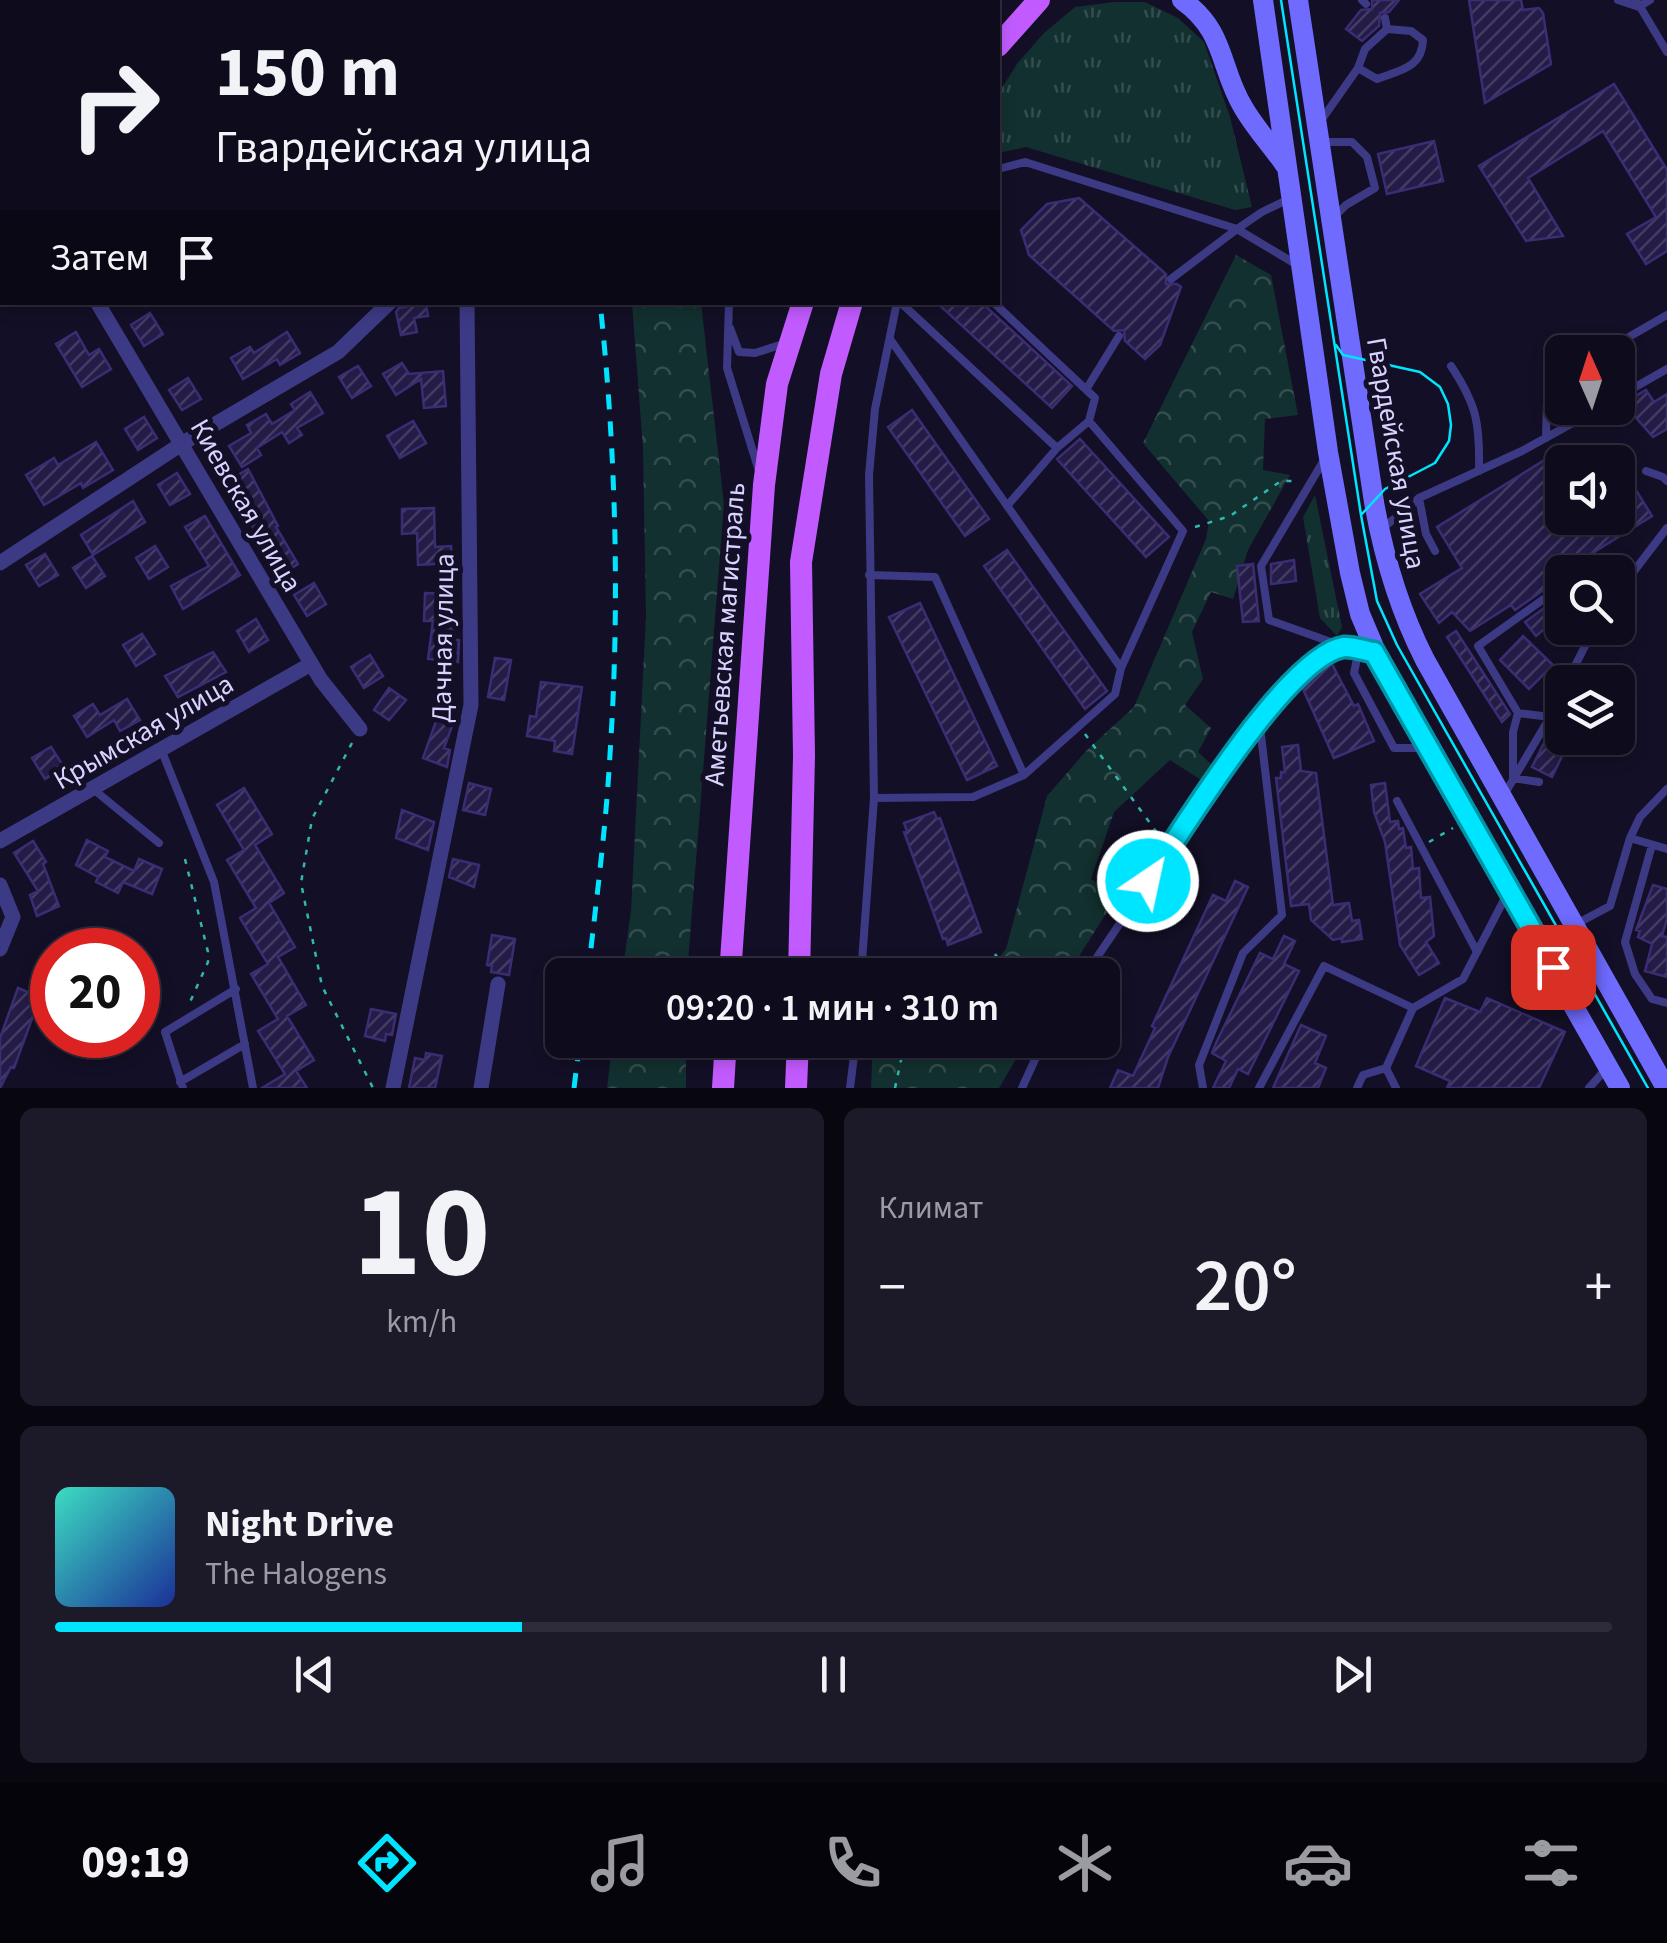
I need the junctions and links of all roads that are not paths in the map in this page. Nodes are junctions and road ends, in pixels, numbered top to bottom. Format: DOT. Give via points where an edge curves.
graph roads {
  1 [pos="1040,0"];
  2 [pos="1182,0"];
  3 [pos="1263,0"];
  4 [pos="1298,0"];
  5 [pos="1618,0"];
  6 [pos="1650,0"];
  7 [pos="1637,3"];
  8 [pos="1385,18"];
  9 [pos="1386,28"];
  10 [pos="1000,44"];
  11 [pos="1667,52"];
  12 [pos="1358,68"];
  13 [pos="1318,134"];
  14 [pos="1000,168"];
  15 [pos="1288,168"];
  16 [pos="1292,198"];
  17 [pos="1331,220"];
  18 [pos="1238,229"];
  19 [pos="1302,267"];
  20 [pos="1171,279"];
  21 [pos="99,305"];
  22 [pos="387,305"];
  23 [pos="467,305"];
  24 [pos="729,305"];
  25 [pos="802,305"];
  26 [pos="851,305"];
  27 [pos="898,305"];
  28 [pos="902,305"];
  29 [pos="996,305"];
  30 [pos="1667,315"];
  31 [pos="727,319"];
  32 [pos="1632,335"];
  33 [pos="1118,336"];
  34 [pos="890,339"];
  35 [pos="789,342"];
  36 [pos="1452,366"];
  37 [pos="1667,370"];
  38 [pos="1087,388"];
  39 [pos="1635,388"];
  40 [pos="1089,421"];
  41 [pos="1546,425"];
  42 [pos="1569,425"];
  43 [pos="1546,438"];
  44 [pos="183,444"];
  45 [pos="1056,448"];
  46 [pos="1328,452"];
  47 [pos="1479,471"];
  48 [pos="1646,471"];
  49 [pos="1667,482"];
  50 [pos="764,485"];
  51 [pos="1419,498"];
  52 [pos="1007,506"];
  53 [pos="1667,528"];
  54 [pos="1379,531"];
  55 [pos="1434,551"];
  56 [pos="0,563"];
  57 [pos="1635,570"];
  58 [pos="869,575"];
  59 [pos="1545,598"];
  60 [pos="1344,647"];
  61 [pos="1367,651"];
  62 [pos="311,664"];
  63 [pos="1121,668"];
  64 [pos="1518,713"];
  65 [pos="1545,717"];
  66 [pos="1258,718"];
  67 [pos="1545,726"];
  68 [pos="360,728"];
  69 [pos="161,750"];
  70 [pos="1024,775"];
  71 [pos="1513,778"];
  72 [pos="1539,782"];
  73 [pos="93,788"];
  74 [pos="1667,789"];
  75 [pos="874,798"];
  76 [pos="1502,798"];
  77 [pos="1397,801"];
  78 [pos="1630,838"];
  79 [pos="0,842"];
  80 [pos="159,843"];
  81 [pos="1652,845"];
  82 [pos="1667,849"];
  83 [pos="1543,870"];
  84 [pos="0,885"];
  85 [pos="1509,890"];
  86 [pos="1574,926"];
  87 [pos="0,949"];
  88 [pos="1477,952"];
  89 [pos="731,958"];
  90 [pos="799,958"];
  91 [pos="862,958"];
  92 [pos="1096,958"];
  93 [pos="498,984"];
  94 [pos="236,989"];
  95 [pos="1667,1004"];
  96 [pos="1414,1008"];
  97 [pos="245,1044"];
  98 [pos="725,1058"];
  99 [pos="796,1058"];
  100 [pos="854,1058"];
  101 [pos="1036,1058"];
  102 [pos="1608,1067"];
  103 [pos="1386,1068"];
  104 [pos="182,1085"];
  105 [pos="724,1087"];
  106 [pos="253,1088"];
  107 [pos="393,1088"];
  108 [pos="480,1088"];
  109 [pos="792,1088"];
  110 [pos="850,1088"];
  111 [pos="1022,1088"];
  112 [pos="1203,1088"];
  113 [pos="1258,1088"];
  114 [pos="1357,1088"];
  115 [pos="1396,1088"];
  116 [pos="1589,1088"];
  117 [pos="1620,1088"];
  118 [pos="1666,1088"];
  1 -- 10 [label="main road"];
  2 -- 15 [label="main road" via="1201,13 1242,106"];
  3 -- 15 [label="main road"];
  4 -- 13 [label="main road, Гвардейская улица"];
  5 -- 7 [label="lane"];
  6 -- 7 [label="lane"];
  7 -- 11 [label="lane"];
  8 -- 9 [label="lane"];
  9 -- 12 [label="lane"];
  9 -- 12 [label="lane" via="1424,40 1416,64 1376,79"];
  12 -- 13 [label="lane"];
  13 -- 17 [label="main road, Гвардейская улица"];
  13 -- 17 [label="lane" via="1352,142 1367,157 1375,188"];
  14 -- 18 [label="lane" via="1026,162"];
  15 -- 16 [label="main road"];
  16 -- 18 [label="lane"];
  16 -- 19 [label="main road"];
  17 -- 54 [label="main road, Гвардейская улица" via="1341,248"];
  18 -- 19 [label="lane"];
  18 -- 20 [label="lane"];
  19 -- 46 [label="main road"];
  21 -- 44 [label="street, Киевская улица"];
  22 -- 44 [label="street" via="338,352"];
  23 -- 107 [label="street, Дачная улица" via="471,705"];
  24 -- 31 [label="lane"];
  25 -- 35 [label="main road, Аметьевская магистраль"];
  26 -- 90 [label="main road" via="831,374 801,562"];
  27 -- 34 [label="lane"];
  28 -- 45 [label="lane"];
  29 -- 38 [label="lane"];
  30 -- 32 [label="lane"];
  31 -- 35 [label="lane" via="739,352"];
  31 -- 50 [label="lane" via="728,368"];
  33 -- 38 [label="lane"];
  34 -- 52 [label="lane"];
  34 -- 58 [label="lane" via="869,474"];
  35 -- 50 [label="main road, Аметьевская магистраль"];
  36 -- 47 [label="lane" via="1473,399"];
  37 -- 39 [label="lane"];
  38 -- 40 [label="lane" via="1095,398"];
  40 -- 45 [label="lane"];
  40 -- 63 [label="lane" via="1183,531"];
  41 -- 43 [label="lane"];
  42 -- 43 [label="lane"];
  43 -- 47 [label="lane"];
  44 -- 56 [label="street"];
  44 -- 62 [label="street, Киевская улица"];
  45 -- 52 [label="lane"];
  46 -- 60 [label="lane" via="1261,566 1269,620"];
  46 -- 61 [label="main road"];
  47 -- 51 [label="lane"];
  48 -- 49 [label="lane"];
  50 -- 89 [label="main road, Аметьевская магистраль"];
  51 -- 54 [label="lane"];
  51 -- 55 [label="lane"];
  52 -- 63 [label="lane"];
  53 -- 57 [label="lane"];
  54 -- 76 [label="main road, Гвардейская улица" via="1403,618"];
  58 -- 70 [label="lane" via="935,576"];
  58 -- 75 [label="lane"];
  59 -- 64 [label="lane" via="1478,646"];
  60 -- 61 [label="lane"];
  60 -- 66 [label="lane" via="1322,656"];
  61 -- 85 [label="main road"];
  62 -- 68 [label="street, Киевская улица"];
  62 -- 69 [label="street, Крымская улица"];
  63 -- 70 [label="lane" via="1114,694"];
  64 -- 65 [label="lane"];
  64 -- 71 [label="lane"];
  66 -- 92 [label="lane"];
  66 -- 112 [label="lane" via="1282,916 1243,953 1199,1065"];
  67 -- 71 [label="lane"];
  69 -- 73 [label="street, Крымская улица"];
  69 -- 94 [label="lane" via="214,882"];
  70 -- 75 [label="lane" via="973,797"];
  71 -- 72 [label="lane"];
  71 -- 76 [label="lane"];
  73 -- 79 [label="street, Крымская улица"];
  73 -- 80 [label="lane"];
  74 -- 78 [label="lane"];
  75 -- 91 [label="lane"];
  76 -- 83 [label="main road, Гвардейская улица"];
  77 -- 88 [label="lane"];
  78 -- 81 [label="lane"];
  78 -- 86 [label="lane" via="1610,906"];
  81 -- 82 [label="lane"];
  81 -- 95 [label="lane" via="1625,942 1652,1000"];
  83 -- 85 [label="main road"];
  83 -- 86 [label="main road, Гвардейская улица"];
  84 -- 87 [label="street" via="14,917"];
  85 -- 88 [label="lane"];
  85 -- 102 [label="main road"];
  86 -- 118 [label="main road, Гвардейская улица"];
  88 -- 96 [label="lane" via="1463,980"];
  93 -- 108 [label="street"];
  94 -- 97 [label="lane"];
  94 -- 104 [label="lane" via="165,1032"];
  96 -- 103 [label="lane"];
  96 -- 113 [label="lane" via="1324,966"];
  97 -- 104 [label="lane"];
  97 -- 106 [label="lane"];
  98 -- 105 [label="main road"];
  99 -- 109 [label="main road"];
  100 -- 110 [label="lane"];
  101 -- 111 [label="lane"];
  102 -- 116 [label="lane"];
  102 -- 117 [label="main road"];
  103 -- 114 [label="lane" via="1363,1075"];
  103 -- 115 [label="lane"];
}
